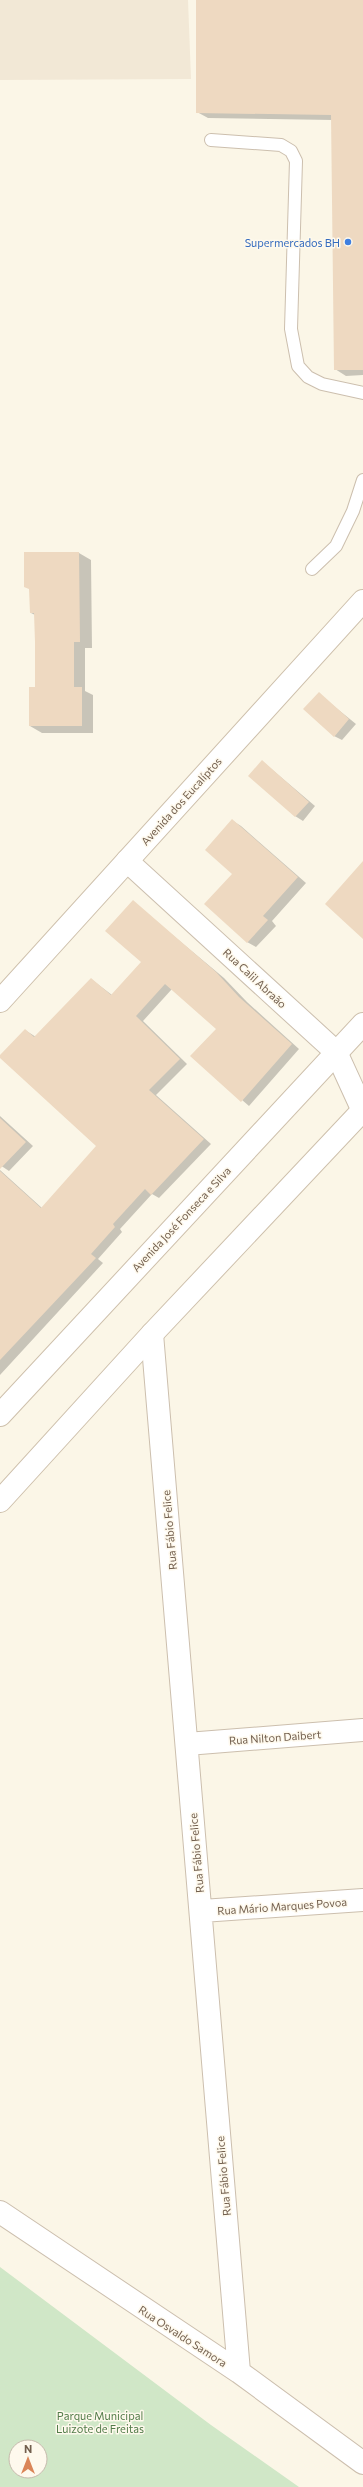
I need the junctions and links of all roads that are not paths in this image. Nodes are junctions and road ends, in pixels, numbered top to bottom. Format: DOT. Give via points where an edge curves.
graph roads {
  1 [pos="211,140"];
  2 [pos="363,393"];
  3 [pos="363,480"];
  4 [pos="312,569"];
  5 [pos="363,601"];
  6 [pos="127,861"];
  7 [pos="0,1001"];
  8 [pos="363,1024"];
  9 [pos="336,1052"];
  10 [pos="363,1110"];
  11 [pos="152,1334"];
  12 [pos="0,1415"];
  13 [pos="0,1501"];
  14 [pos="363,1730"];
  15 [pos="187,1744"];
  16 [pos="363,1900"];
  17 [pos="202,1912"];
  18 [pos="0,2212"];
  19 [pos="239,2372"];
  20 [pos="363,2463"];
  1 -- 2 [label="lane" via="281,145 291,151 296,161 291,329 298,366 308,377 322,384"];
  3 -- 4 [label="lane" via="353,511 336,546"];
  5 -- 6 [label="street, Avenida dos Eucalíptos"];
  6 -- 7 [label="street, Avenida dos Eucalíptos"];
  6 -- 9 [label="street, Rua Calil Abraão"];
  8 -- 9 [label="street, Avenida José Fonseca e Silva"];
  9 -- 10 [label="street, Rua Calil Abraão"];
  9 -- 12 [label="street, Avenida José Fonseca e Silva"];
  10 -- 11 [label="street"];
  11 -- 13 [label="street"];
  11 -- 15 [label="street, Rua Fábio Felice"];
  14 -- 15 [label="street, Rua Nilton Daibert"];
  15 -- 17 [label="street, Rua Fábio Felice"];
  16 -- 17 [label="street, Rua Mário Marques Povoa"];
  17 -- 19 [label="street, Rua Fábio Felice"];
  18 -- 19 [label="street, Rua Osvaldo Samora"];
  19 -- 20 [label="street, Rua Osvaldo Samora"];
}
